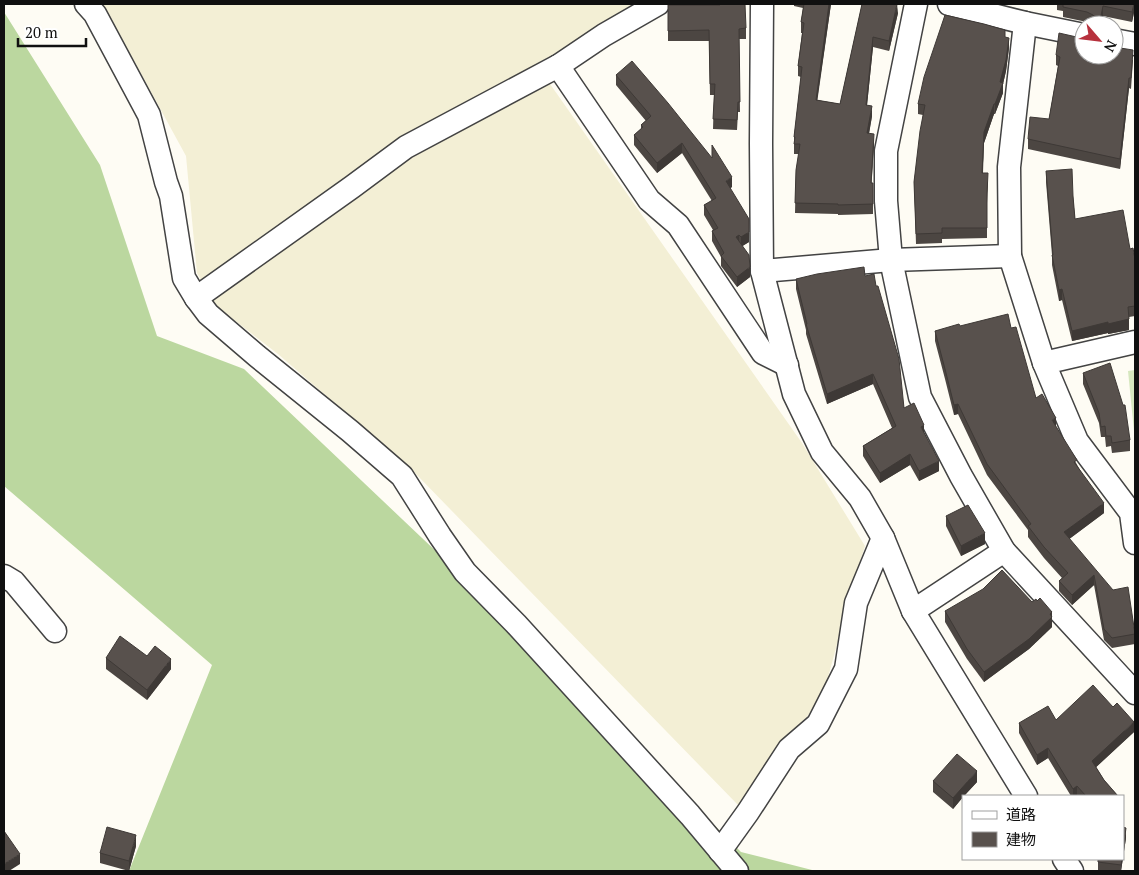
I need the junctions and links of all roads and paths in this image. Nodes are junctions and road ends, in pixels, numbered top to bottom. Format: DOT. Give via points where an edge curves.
graph roads {
  1 [pos="658,4"];
  2 [pos="762,4"];
  3 [pos="916,4"];
  4 [pos="949,4"];
  5 [pos="98,7"];
  6 [pos="1025,23"];
  7 [pos="1074,33"];
  8 [pos="558,66"];
  9 [pos="1010,256"];
  10 [pos="891,260"];
  11 [pos="762,271"];
  12 [pos="196,298"];
  13 [pos="1135,342"];
  14 [pos="1044,363"];
  15 [pos="787,365"];
  16 [pos="883,538"];
  17 [pos="1135,543"];
  18 [pos="1004,551"];
  19 [pos="4,576"];
  20 [pos="913,611"];
  21 [pos="55,631"];
  22 [pos="1135,693"];
  23 [pos="1025,795"];
  24 [pos="720,851"];
  25 [pos="1065,860"];
  26 [pos="737,871"];
  27 [pos="1072,871"];
  1 -- 8 [label="street"];
  2 -- 11 [label="street"];
  3 -- 10 [label="street" via="886,151"];
  4 -- 6 [label="street"];
  5 -- 12 [label="street" via="149,115 171,196 184,278"];
  6 -- 7 [label="street"];
  6 -- 9 [label="street" via="1009,167"];
  8 -- 12 [label="street" via="406,147"];
  8 -- 15 [label="street" via="649,200 678,225 763,353"];
  9 -- 10 [label="street"];
  9 -- 14 [label="street"];
  10 -- 11 [label="street"];
  10 -- 18 [label="street" via="920,397"];
  11 -- 15 [label="street"];
  12 -- 24 [label="street" via="208,314 402,476 465,572 516,624"];
  13 -- 14 [label="street"];
  14 -- 17 [label="street" via="1077,440 1131,513"];
  15 -- 16 [label="street" via="794,394 822,452 860,498"];
  16 -- 20 [label="street"];
  16 -- 24 [label="street" via="856,603 846,669 818,724 789,749"];
  18 -- 20 [label="street"];
  18 -- 22 [label="street"];
  19 -- 21 [label="street" via="14,582"];
  20 -- 23 [label="street"];
  24 -- 26 [label="street"];
  25 -- 27 [label="street"];
}
